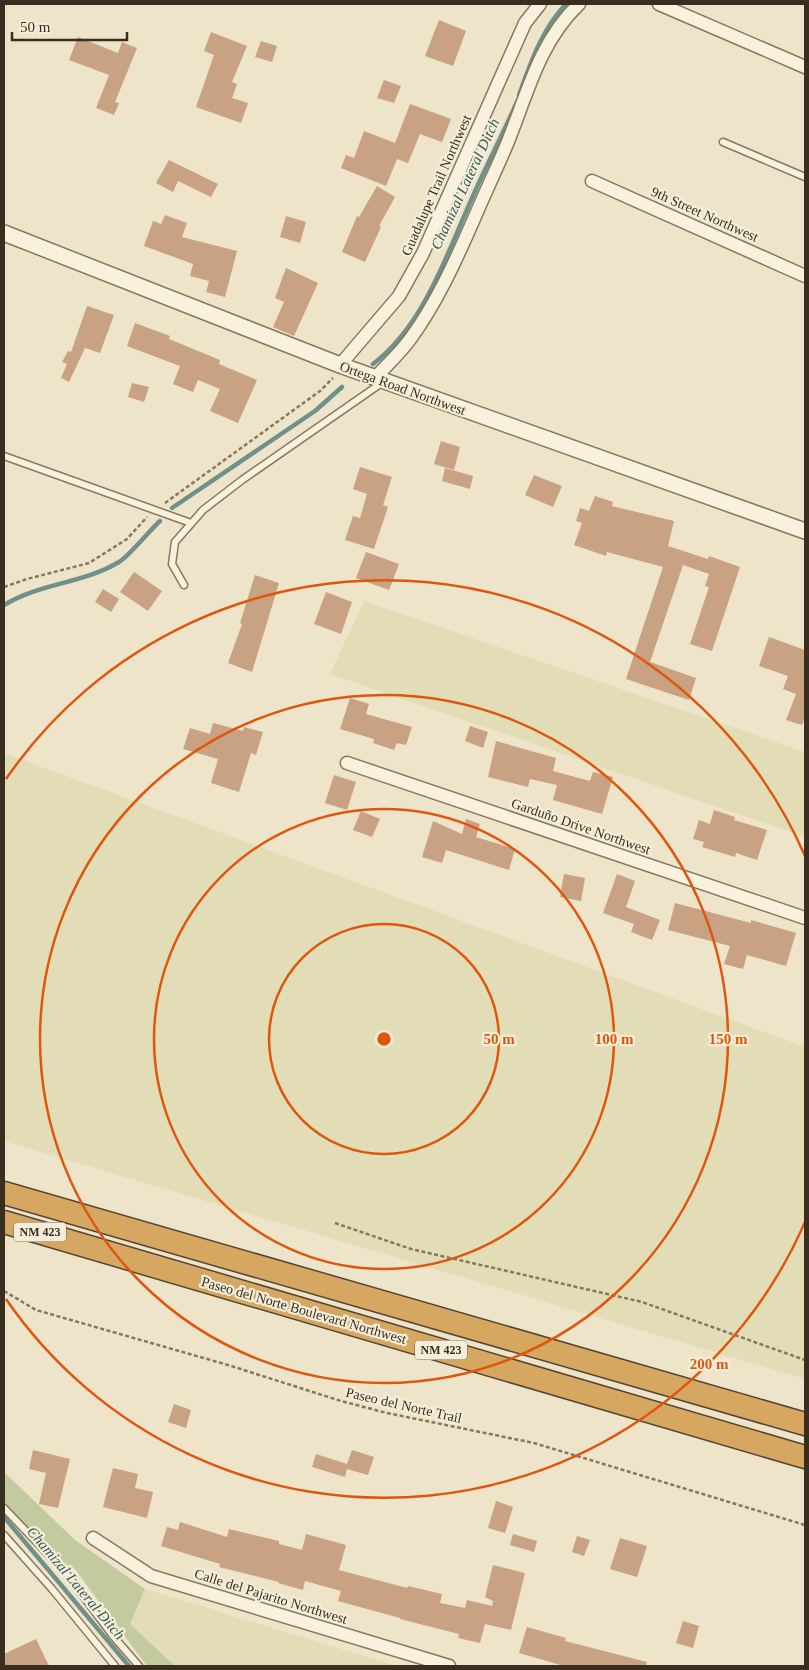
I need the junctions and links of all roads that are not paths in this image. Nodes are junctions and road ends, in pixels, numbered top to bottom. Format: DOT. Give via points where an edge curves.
graph roads {
  1 [pos="540,4"];
  2 [pos="579,4"];
  3 [pos="660,4"];
  4 [pos="805,66"];
  5 [pos="723,142"];
  6 [pos="805,177"];
  7 [pos="592,181"];
  8 [pos="4,233"];
  9 [pos="805,276"];
  10 [pos="340,366"];
  11 [pos="380,379"];
  12 [pos="4,456"];
  13 [pos="191,523"];
  14 [pos="805,532"];
  15 [pos="184,585"];
  16 [pos="347,763"];
  17 [pos="805,918"];
  18 [pos="4,1193"];
  19 [pos="4,1222"];
  20 [pos="805,1424"];
  21 [pos="805,1457"];
  22 [pos="4,1508"];
  23 [pos="4,1535"];
  24 [pos="93,1538"];
  25 [pos="115,1666"];
  26 [pos="139,1666"];
  27 [pos="449,1666"];
  1 -- 10 [label="street, Guadalupe Trail Northwest" via="525,23 423,253 400,296"];
  2 -- 11 [label="street" via="556,31 540,58 446,282 410,340"];
  3 -- 4 [label="street"];
  5 -- 6 [label="lane"];
  7 -- 9 [label="street, 9th Street Northwest"];
  8 -- 10 [label="street, Ortega Road Northwest"];
  10 -- 11 [label="street, Ortega Road Northwest"];
  11 -- 13 [label="lane" via="242,480"];
  11 -- 14 [label="street, Ortega Road Northwest"];
  12 -- 13 [label="lane"];
  13 -- 15 [label="lane" via="175,542 172,564"];
  16 -- 17 [label="street, Garduño Drive Northwest"];
  18 -- 20 [label="highway, Paseo del Norte Boulevard Northwest / NM 423"];
  19 -- 21 [label="highway, Paseo del Norte Boulevard Northwest / NM 423"];
  22 -- 26 [label="lane" via="66,1573"];
  23 -- 25 [label="lane"];
  24 -- 27 [label="street, Calle del Pajarito Northwest" via="151,1576"];
}
